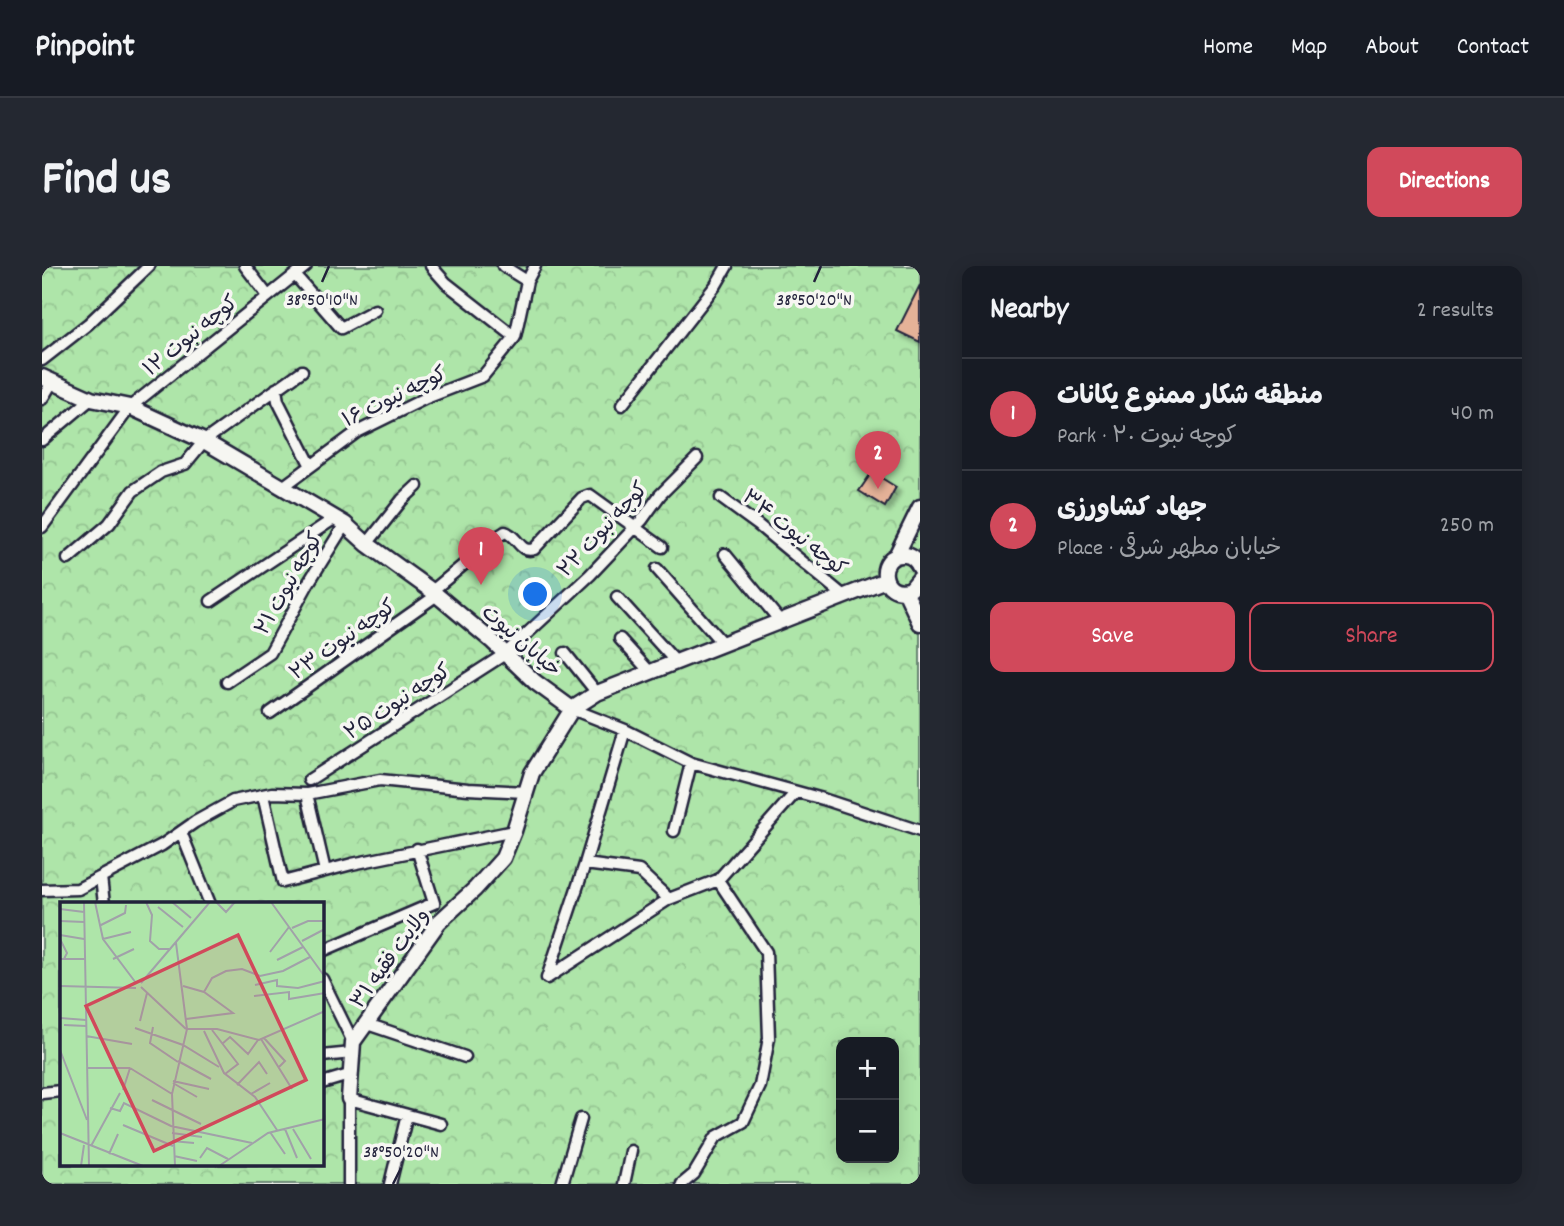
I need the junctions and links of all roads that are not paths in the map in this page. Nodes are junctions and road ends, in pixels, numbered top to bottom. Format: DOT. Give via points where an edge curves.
graph roads {
  1 [pos="149,266"];
  2 [pos="245,266"];
  3 [pos="431,266"];
  4 [pos="503,266"];
  5 [pos="535,266"];
  6 [pos="727,266"];
  7 [pos="299,270"];
  8 [pos="527,281"];
  9 [pos="268,296"];
  10 [pos="374,310"];
  11 [pos="515,337"];
  12 [pos="42,360"];
  13 [pos="302,372"];
  14 [pos="48,379"];
  15 [pos="276,389"];
  16 [pos="42,399"];
  17 [pos="91,399"];
  18 [pos="622,405"];
  19 [pos="130,407"];
  20 [pos="42,440"];
  21 [pos="204,441"];
  22 [pos="697,458"];
  23 [pos="311,466"];
  24 [pos="284,486"];
  25 [pos="417,486"];
  26 [pos="721,498"];
  27 [pos="920,507"];
  28 [pos="340,521"];
  29 [pos="42,527"];
  30 [pos="635,527"];
  31 [pos="367,544"];
  32 [pos="662,547"];
  33 [pos="725,554"];
  34 [pos="896,556"];
  35 [pos="68,559"];
  36 [pos="919,564"];
  37 [pos="657,569"];
  38 [pos="920,578"];
  39 [pos="886,580"];
  40 [pos="905,591"];
  41 [pos="434,593"];
  42 [pos="844,596"];
  43 [pos="617,597"];
  44 [pos="211,601"];
  45 [pos="780,621"];
  46 [pos="920,623"];
  47 [pos="620,639"];
  48 [pos="723,643"];
  49 [pos="565,653"];
  50 [pos="505,654"];
  51 [pos="676,662"];
  52 [pos="650,673"];
  53 [pos="227,682"];
  54 [pos="597,693"];
  55 [pos="572,709"];
  56 [pos="270,713"];
  57 [pos="625,730"];
  58 [pos="691,763"];
  59 [pos="310,780"];
  60 [pos="526,792"];
  61 [pos="796,792"];
  62 [pos="307,794"];
  63 [pos="262,795"];
  64 [pos="514,831"];
  65 [pos="674,831"];
  66 [pos="920,831"];
  67 [pos="181,832"];
  68 [pos="416,849"];
  69 [pos="585,864"];
  70 [pos="325,871"];
  71 [pos="101,877"];
  72 [pos="718,880"];
  73 [pos="42,890"];
  74 [pos="669,899"];
  75 [pos="104,902"];
  76 [pos="209,902"];
  77 [pos="324,950"];
  78 [pos="324,983"];
  79 [pos="367,1024"];
  80 [pos="353,1048"];
  81 [pos="324,1055"];
  82 [pos="465,1057"];
  83 [pos="349,1075"];
  84 [pos="324,1082"];
  85 [pos="60,1091"];
  86 [pos="42,1093"];
  87 [pos="349,1099"];
  88 [pos="407,1115"];
  89 [pos="581,1119"];
  90 [pos="441,1124"];
  91 [pos="631,1151"];
  92 [pos="349,1184"];
  93 [pos="390,1184"];
  94 [pos="562,1184"];
  95 [pos="624,1184"];
  96 [pos="682,1184"];
  1 -- 12 [label="street"];
  2 -- 9 [label="street"];
  3 -- 11 [label="street" via="446,284"];
  4 -- 8 [label="street"];
  5 -- 8 [label="street"];
  6 -- 18 [label="street"];
  7 -- 9 [label="street, کوچه نبوت ۱۲"];
  7 -- 10 [label="street" via="341,328"];
  8 -- 11 [label="street"];
  9 -- 19 [label="street, کوچه نبوت ۱۲"];
  11 -- 23 [label="street, کوچه نبوت ۱۶" via="483,376 357,432"];
  13 -- 15 [label="street"];
  14 -- 16 [label="street"];
  14 -- 17 [label="street, خیابان نبوت"];
  15 -- 21 [label="street"];
  15 -- 23 [label="street"];
  17 -- 19 [label="street, خیابان نبوت"];
  17 -- 20 [label="street"];
  19 -- 21 [label="street, خیابان نبوت"];
  19 -- 29 [label="street, کوچه نبوت ۱۲"];
  21 -- 24 [label="street, خیابان نبوت"];
  21 -- 35 [label="street" via="184,464 161,472 133,491 108,524"];
  22 -- 30 [label="street, کوچه نبوت ۲۲"];
  23 -- 24 [label="street, کوچه نبوت ۱۶"];
  24 -- 28 [label="street, خیابان نبوت"];
  25 -- 31 [label="street"];
  26 -- 42 [label="street, کوچه نبوت ۳۴"];
  27 -- 34 [label="street"];
  28 -- 31 [label="street, خیابان نبوت"];
  28 -- 44 [label="street"];
  28 -- 53 [label="street, کوچه نبوت ۲۱" via="270,653"];
  30 -- 32 [label="street"];
  30 -- 41 [label="street, کوچه نبوت ۲۳" via="590,495 534,549 522,548 505,532"];
  30 -- 50 [label="street, کوچه نبوت ۲۲"];
  31 -- 41 [label="street, خیابان نبوت"];
  33 -- 45 [label="street"];
  34 -- 36 [label="street" via="908,555"];
  34 -- 39 [label="street" via="885,569"];
  37 -- 48 [label="street"];
  38 -- 40 [label="street"];
  39 -- 40 [label="street" via="894,589"];
  39 -- 42 [label="street"];
  40 -- 46 [label="street"];
  41 -- 50 [label="street, خیابان نبوت"];
  41 -- 56 [label="street, کوچه نبوت ۲۳"];
  42 -- 45 [label="street"];
  43 -- 51 [label="street"];
  45 -- 48 [label="street"];
  47 -- 52 [label="street"];
  48 -- 51 [label="street"];
  49 -- 54 [label="street"];
  50 -- 55 [label="street, خیابان نبوت"];
  50 -- 59 [label="street, کوچه نبوت ۲۵"];
  51 -- 52 [label="street"];
  52 -- 54 [label="street"];
  54 -- 55 [label="street"];
  55 -- 57 [label="street"];
  55 -- 60 [label="street, ولایت فقیه ۳۱" via="532,773"];
  57 -- 58 [label="street"];
  57 -- 69 [label="street"];
  58 -- 61 [label="street"];
  58 -- 65 [label="street"];
  60 -- 62 [label="street" via="380,780"];
  60 -- 64 [label="street, ولایت فقیه ۳۱"];
  61 -- 66 [label="street"];
  61 -- 72 [label="street"];
  62 -- 63 [label="street"];
  62 -- 70 [label="street"];
  63 -- 67 [label="street" via="233,801"];
  63 -- 70 [label="street" via="283,882"];
  64 -- 68 [label="street"];
  64 -- 79 [label="street, ولایت فقیه ۳۱" via="503,858 439,922"];
  67 -- 71 [label="street"];
  67 -- 76 [label="street"];
  68 -- 70 [label="street"];
  68 -- 77 [label="street" via="434,903"];
  69 -- 74 [label="street" via="639,871"];
  69 -- 74 [label="street" via="547,978"];
  71 -- 73 [label="street" via="78,888"];
  71 -- 75 [label="street"];
  72 -- 74 [label="street"];
  72 -- 96 [label="street" via="766,951 769,1038 760,1086 743,1122 716,1137 694,1174"];
  78 -- 80 [label="street"];
  79 -- 80 [label="street, ولایت فقیه ۳۱"];
  79 -- 82 [label="street"];
  80 -- 81 [label="street"];
  80 -- 83 [label="street"];
  83 -- 84 [label="street"];
  83 -- 87 [label="street"];
  85 -- 86 [label="street"];
  87 -- 88 [label="street"];
  87 -- 92 [label="street"];
  88 -- 90 [label="street"];
  88 -- 93 [label="street"];
  89 -- 94 [label="street"];
  91 -- 95 [label="street"];
}
